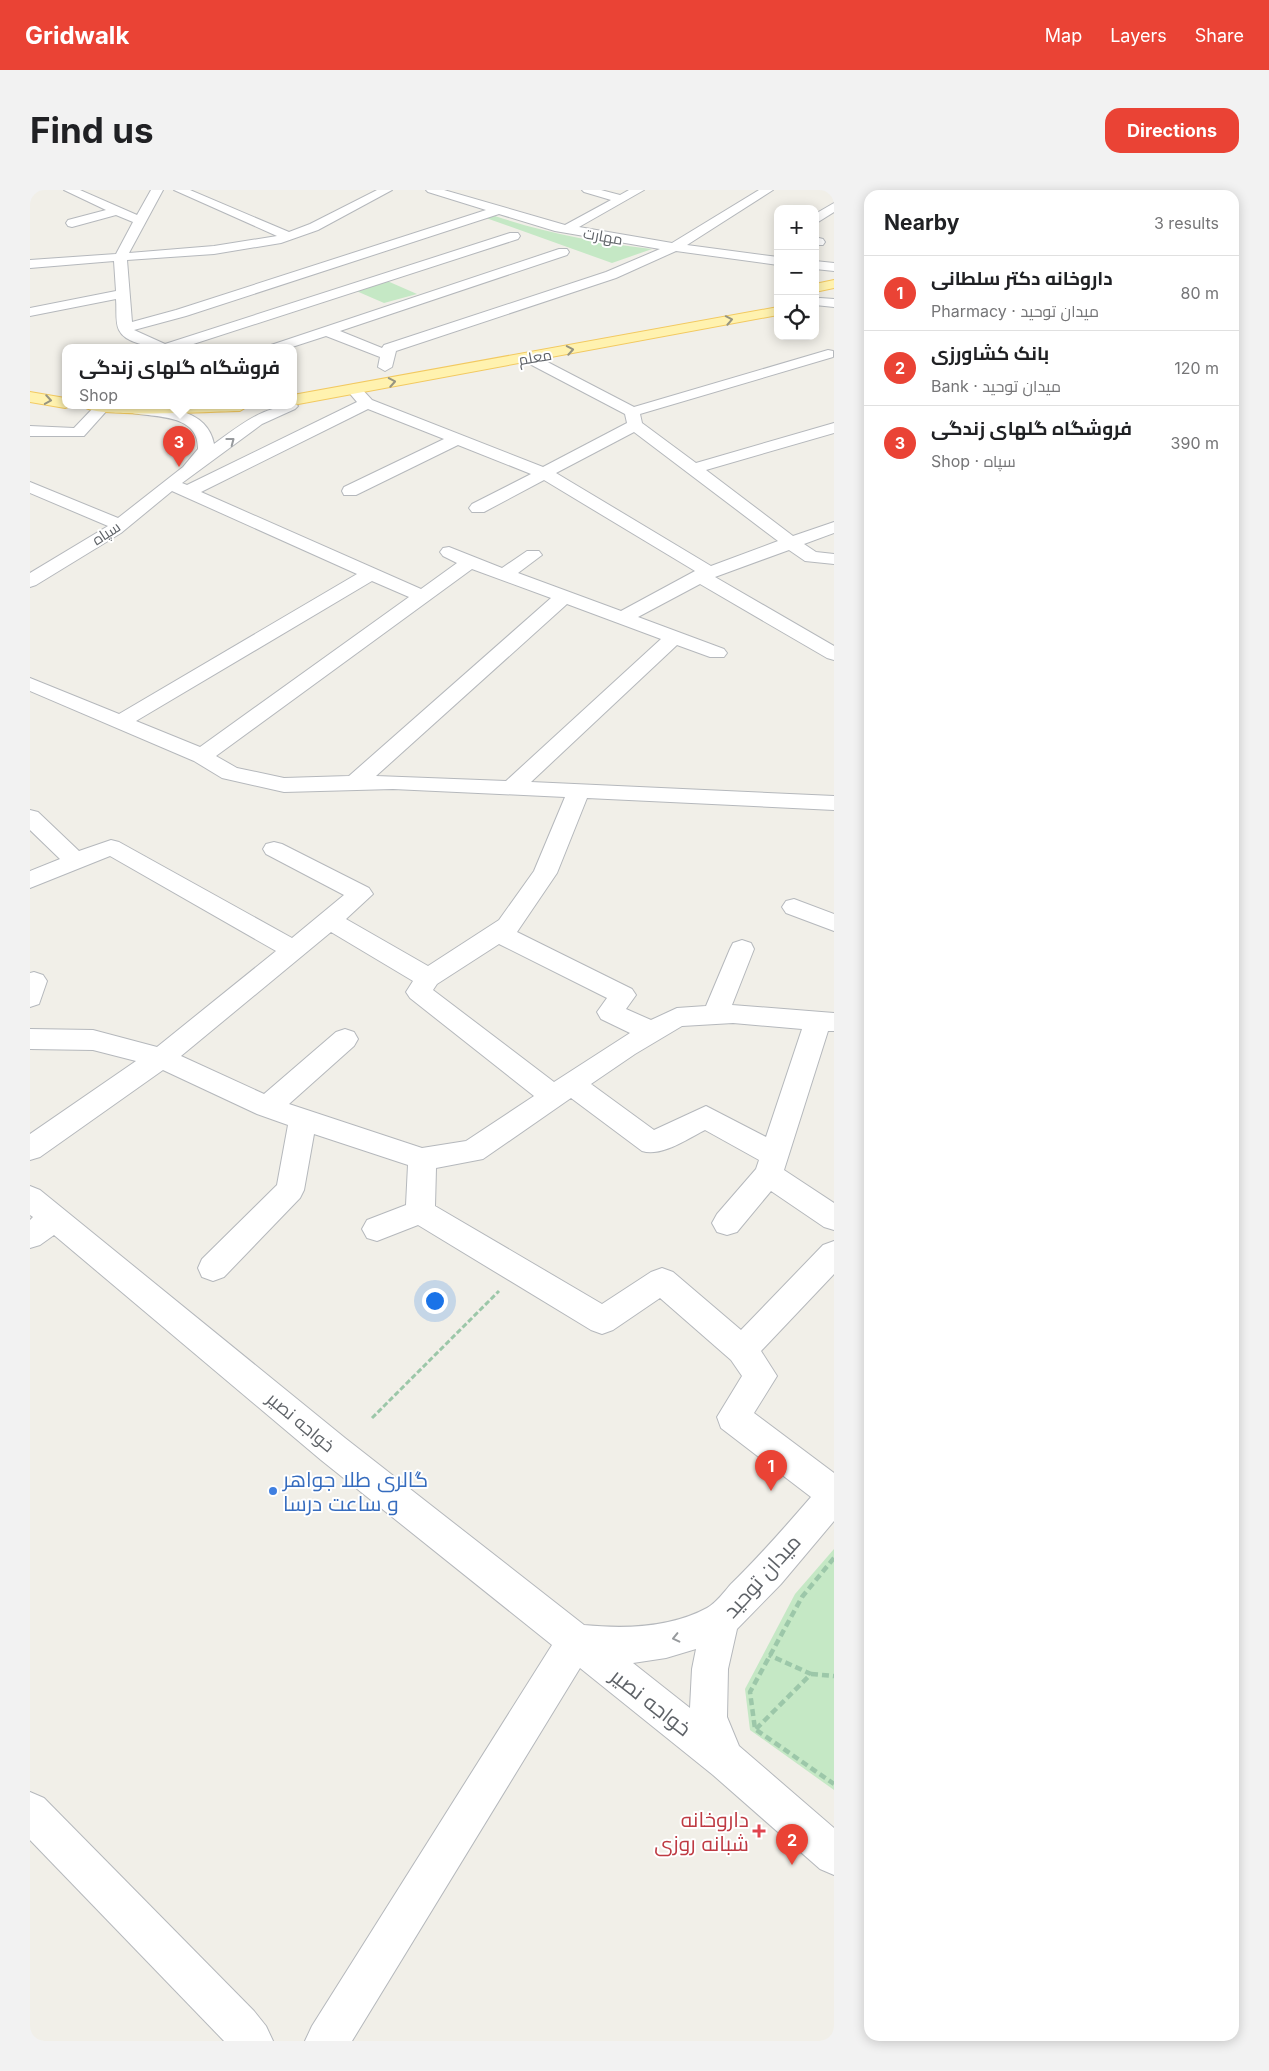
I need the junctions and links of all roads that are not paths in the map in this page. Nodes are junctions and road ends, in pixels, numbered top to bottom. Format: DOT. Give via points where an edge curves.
graph roads {
  1 [pos="70,190"];
  2 [pos="157,190"];
  3 [pos="180,190"];
  4 [pos="386,190"];
  5 [pos="432,190"];
  6 [pos="588,190"];
  7 [pos="638,190"];
  8 [pos="767,190"];
  9 [pos="493,196"];
  10 [pos="621,199"];
  11 [pos="476,203"];
  12 [pos="834,207"];
  13 [pos="499,210"];
  14 [pos="117,211"];
  15 [pos="819,217"];
  16 [pos="140,221"];
  17 [pos="72,223"];
  18 [pos="567,229"];
  19 [pos="289,236"];
  20 [pos="418,236"];
  21 [pos="514,236"];
  22 [pos="674,247"];
  23 [pos="774,249"];
  24 [pos="461,252"];
  25 [pos="563,252"];
  26 [pos="120,258"];
  27 [pos="758,260"];
  28 [pos="774,261"];
  29 [pos="30,264"];
  30 [pos="819,265"];
  31 [pos="834,267"];
  32 [pos="389,275"];
  33 [pos="834,284"];
  34 [pos="819,287"];
  35 [pos="340,291"];
  36 [pos="123,294"];
  37 [pos="435,295"];
  38 [pos="410,303"];
  39 [pos="426,310"];
  40 [pos="386,311"];
  41 [pos="30,312"];
  42 [pos="774,312"];
  43 [pos="670,317"];
  44 [pos="442,318"];
  45 [pos="458,325"];
  46 [pos="126,330"];
  47 [pos="326,331"];
  48 [pos="109,338"];
  49 [pos="154,344"];
  50 [pos="179,344"];
  51 [pos="288,344"];
  52 [pos="605,344"];
  53 [pos="828,354"];
  54 [pos="529,358"];
  55 [pos="386,361"];
  56 [pos="404,364"];
  57 [pos="368,370"];
  58 [pos="354,389"];
  59 [pos="318,396"];
  60 [pos="30,397"];
  61 [pos="297,399"];
  62 [pos="62,402"];
  63 [pos="297,403"];
  64 [pos="367,403"];
  65 [pos="95,409"];
  66 [pos="133,409"];
  67 [pos="282,409"];
  68 [pos="634,419"];
  69 [pos="834,428"];
  70 [pos="30,431"];
  71 [pos="456,439"];
  72 [pos="693,468"];
  73 [pos="544,473"];
  74 [pos="178,485"];
  75 [pos="30,487"];
  76 [pos="350,492"];
  77 [pos="478,508"];
  78 [pos="120,525"];
  79 [pos="834,527"];
  80 [pos="791,543"];
  81 [pos="449,552"];
  82 [pos="533,555"];
  83 [pos="834,559"];
  84 [pos="470,562"];
  85 [pos="370,574"];
  86 [pos="705,574"];
  87 [pos="504,575"];
  88 [pos="30,581"];
  89 [pos="422,596"];
  90 [pos="564,597"];
  91 [pos="622,618"];
  92 [pos="674,638"];
  93 [pos="717,653"];
  94 [pos="834,654"];
  95 [pos="34,690"];
  96 [pos="119,722"];
  97 [pos="202,756"];
  98 [pos="355,783"];
  99 [pos="511,788"];
  100 [pos="579,791"];
  101 [pos="834,803"];
  102 [pos="30,817"];
  103 [pos="274,849"];
  104 [pos="76,861"];
  105 [pos="30,880"];
  106 [pos="794,907"];
  107 [pos="330,920"];
  108 [pos="834,923"];
  109 [pos="498,932"];
  110 [pos="742,949"];
  111 [pos="294,950"];
  112 [pos="428,978"];
  113 [pos="715,1015"];
  114 [pos="826,1022"];
  115 [pos="652,1032"];
  116 [pos="30,1039"];
  117 [pos="344,1039"];
  118 [pos="161,1058"];
  119 [pos="562,1090"];
  120 [pos="267,1107"];
  121 [pos="303,1119"];
  122 [pos="30,1149"];
  123 [pos="422,1159"];
  124 [pos="771,1164"];
  125 [pos="420,1212"];
  126 [pos="38,1217"];
  127 [pos="834,1218"];
  128 [pos="727,1223"];
  129 [pos="378,1229"];
  130 [pos="834,1254"];
  131 [pos="213,1268"];
  132 [pos="742,1350"];
  133 [pos="834,1495"];
  134 [pos="721,1620"];
  135 [pos="575,1642"];
  136 [pos="727,1762"];
  137 [pos="30,1812"];
  138 [pos="834,1854"];
  139 [pos="251,2041"];
  140 [pos="327,2041"];
  1 -- 14 [label="street"];
  2 -- 16 [label="street"];
  3 -- 19 [label="street"];
  4 -- 19 [label="street" via="314,227"];
  5 -- 11 [label="street, مهارت"];
  6 -- 10 [label="street"];
  7 -- 10 [label="street"];
  8 -- 22 [label="street"];
  9 -- 11 [label="street"];
  10 -- 18 [label="street"];
  11 -- 13 [label="street, مهارت"];
  12 -- 15 [label="street"];
  13 -- 18 [label="street, مهارت"];
  13 -- 20 [label="street"];
  14 -- 16 [label="street"];
  14 -- 17 [label="street"];
  16 -- 26 [label="street"];
  18 -- 22 [label="street, مهارت"];
  19 -- 26 [label="street" via="214,250"];
  20 -- 24 [label="street"];
  20 -- 46 [label="street"];
  21 -- 24 [label="street"];
  22 -- 27 [label="street, مهارت"];
  22 -- 45 [label="street" via="611,275"];
  23 -- 27 [label="street"];
  24 -- 32 [label="street"];
  25 -- 37 [label="street"];
  26 -- 29 [label="street"];
  26 -- 36 [label="street"];
  27 -- 28 [label="street, مهارت"];
  30 -- 31 [label="street"];
  32 -- 35 [label="street"];
  32 -- 37 [label="street"];
  33 -- 34 [label="main road"];
  35 -- 40 [label="street"];
  35 -- 50 [label="street"];
  36 -- 41 [label="street"];
  36 -- 46 [label="street"];
  37 -- 38 [label="street"];
  38 -- 39 [label="street"];
  38 -- 40 [label="street"];
  40 -- 47 [label="street"];
  52 -- 42 [label="main road, معلم, one-way"];
  43 -- 52 [label="main road" via="648,325 605,333 602,338"];
  44 -- 45 [label="street"];
  45 -- 55 [label="street" via="389,348"];
  46 -- 48 [label="street"];
  46 -- 49 [label="street"];
  47 -- 51 [label="street"];
  47 -- 55 [label="street"];
  54 -- 52 [label="main road, معلم, one-way"];
  53 -- 68 [label="street"];
  58 -- 54 [label="main road, معلم, one-way"];
  54 -- 68 [label="street" via="614,401"];
  55 -- 56 [label="main road"];
  55 -- 57 [label="main road"];
  58 -- 59 [label="main road, معلم"];
  58 -- 64 [label="street"];
  59 -- 61 [label="main road, معلم"];
  59 -- 63 [label="street"];
  60 -- 62 [label="main road, one-way"];
  64 -- 71 [label="street"];
  64 -- 74 [label="street"];
  65 -- 70 [label="street" via="78,433"];
  66 -- 74 [label="street" via="177,416 202,432 205,452"];
  74 -- 67 [label="street, one-way" via="256,421"];
  68 -- 72 [label="street"];
  68 -- 73 [label="street"];
  69 -- 72 [label="street"];
  71 -- 73 [label="street"];
  71 -- 76 [label="street"];
  72 -- 80 [label="street"];
  73 -- 77 [label="street"];
  73 -- 86 [label="street"];
  74 -- 78 [label="street, سپاه"];
  74 -- 85 [label="street"];
  75 -- 78 [label="street"];
  78 -- 88 [label="street, سپاه"];
  79 -- 80 [label="street"];
  80 -- 83 [label="street" via="811,557"];
  80 -- 86 [label="street"];
  81 -- 84 [label="street"];
  82 -- 87 [label="street"];
  84 -- 87 [label="street"];
  84 -- 89 [label="street"];
  85 -- 89 [label="street"];
  85 -- 96 [label="street"];
  86 -- 91 [label="street"];
  86 -- 94 [label="street"];
  87 -- 90 [label="street"];
  89 -- 97 [label="street"];
  90 -- 91 [label="street"];
  90 -- 98 [label="street"];
  91 -- 92 [label="street"];
  92 -- 93 [label="street"];
  92 -- 99 [label="street"];
  95 -- 96 [label="street"];
  96 -- 97 [label="street"];
  97 -- 98 [label="street" via="230,774 284,785"];
  98 -- 99 [label="street"];
  99 -- 100 [label="street"];
  100 -- 101 [label="street"];
  100 -- 109 [label="street" via="545,873 508,926"];
  102 -- 104 [label="street"];
  103 -- 107 [label="street" via="361,894"];
  104 -- 105 [label="street"];
  104 -- 111 [label="street" via="111,847"];
  106 -- 108 [label="street"];
  107 -- 111 [label="street"];
  107 -- 112 [label="street"];
  109 -- 112 [label="street"];
  109 -- 115 [label="street" via="623,995 610,1012"];
  110 -- 113 [label="street"];
  111 -- 118 [label="street"];
  112 -- 119 [label="street" via="419,992"];
  113 -- 114 [label="street"];
  113 -- 115 [label="street" via="677,1017"];
  114 -- 124 [label="street"];
  115 -- 119 [label="street"];
  116 -- 118 [label="street" via="93,1040"];
  117 -- 120 [label="street"];
  118 -- 120 [label="street"];
  118 -- 122 [label="street"];
  119 -- 123 [label="street" via="473,1151"];
  119 -- 124 [label="street" via="652,1143 706,1117"];
  120 -- 121 [label="street"];
  121 -- 123 [label="street"];
  121 -- 131 [label="street" via="290,1190"];
  123 -- 125 [label="street"];
  124 -- 127 [label="street"];
  124 -- 128 [label="street"];
  125 -- 129 [label="street"];
  125 -- 132 [label="street" via="602,1320 662,1281"];
  126 -- 135 [label="street, خواجه نصیر"];
  130 -- 132 [label="street"];
  132 -- 133 [label="street" via="761,1376 733,1417"];
  133 -- 134 [label="street, میدان توحید" via="768,1572"];
  134 -- 135 [label="street, خواجه نصیر, one-way" via="687,1636 652,1644 618,1647"];
  134 -- 136 [label="street, میدان توحید" via="710,1669 708,1718"];
  135 -- 136 [label="street, خواجه نصیر"];
  135 -- 140 [label="street"];
  136 -- 138 [label="street, میدان توحید"];
  137 -- 139 [label="street"];
}
